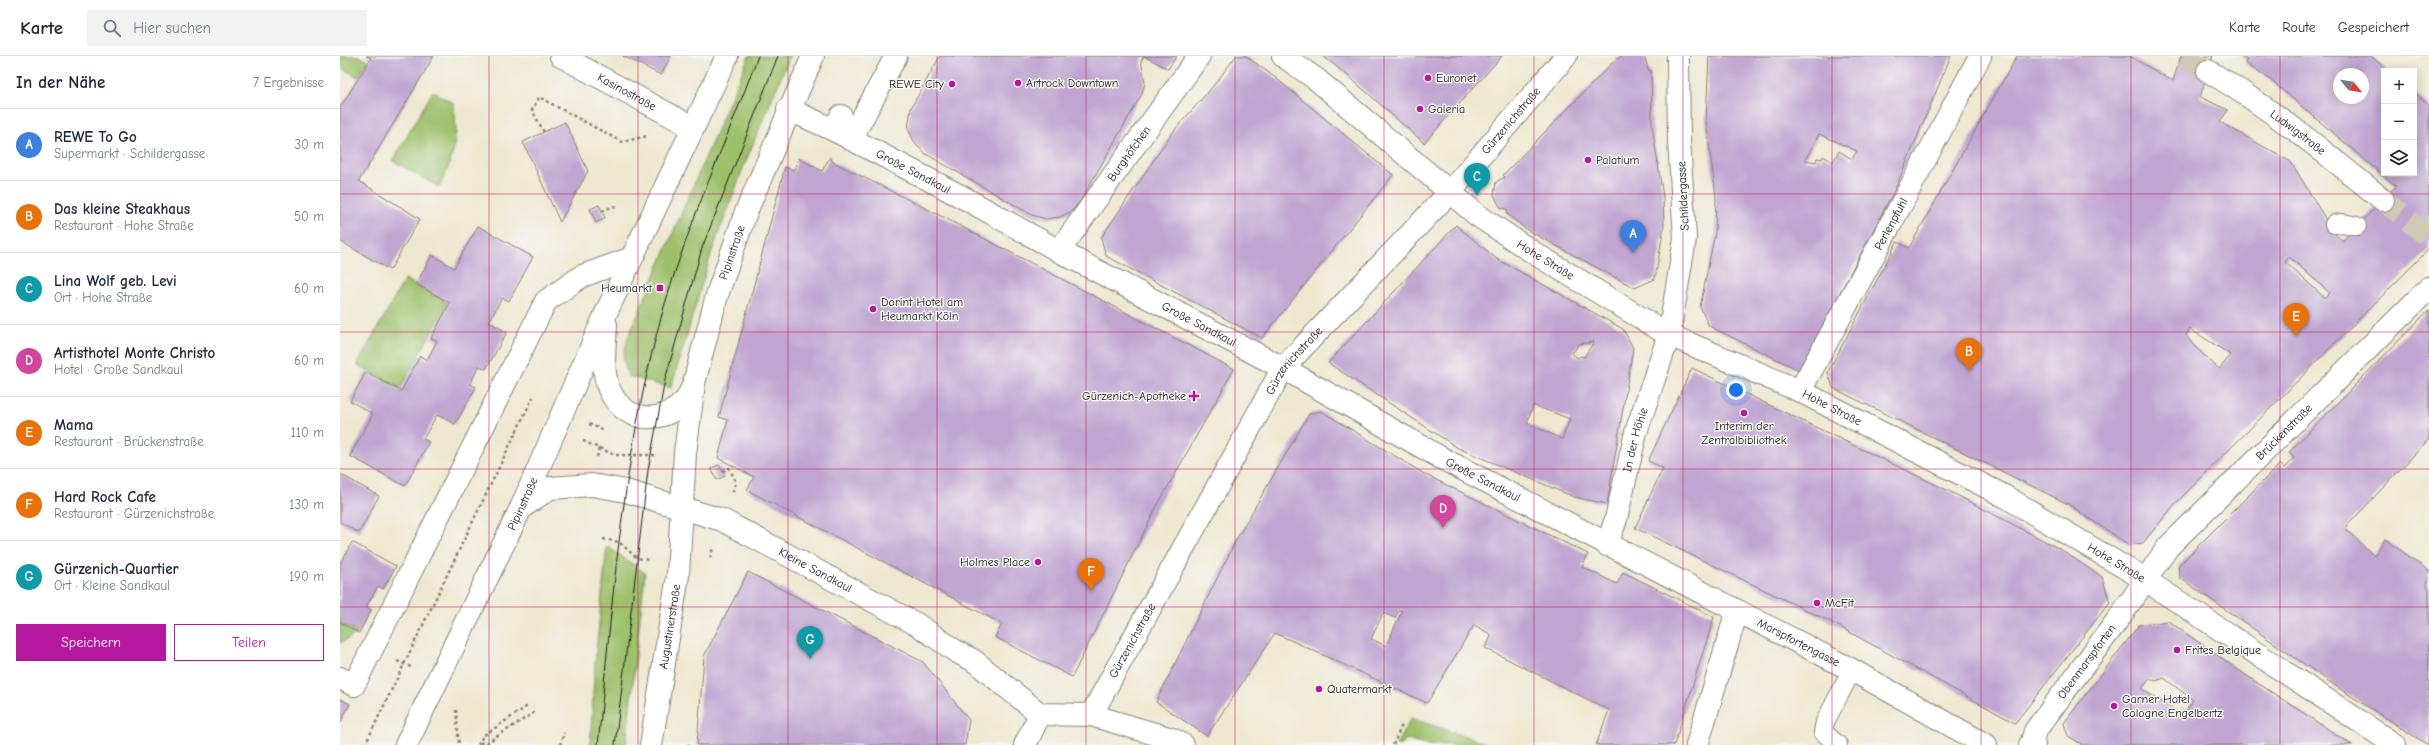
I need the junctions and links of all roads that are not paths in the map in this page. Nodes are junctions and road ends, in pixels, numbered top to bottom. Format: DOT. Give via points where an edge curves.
graph roads {
  1 [pos="561,56"];
  2 [pos="727,56"];
  3 [pos="813,56"];
  4 [pos="896,56"];
  5 [pos="1199,56"];
  6 [pos="1283,56"];
  7 [pos="1566,56"];
  8 [pos="1678,56"];
  9 [pos="1980,56"];
  10 [pos="2208,71"];
  11 [pos="788,109"];
  12 [pos="692,127"];
  13 [pos="842,128"];
  14 [pos="1450,192"];
  15 [pos="2383,200"];
  16 [pos="2334,224"];
  17 [pos="2357,226"];
  18 [pos="1059,251"];
  19 [pos="632,258"];
  20 [pos="2429,288"];
  21 [pos="606,314"];
  22 [pos="1668,335"];
  23 [pos="1283,368"];
  24 [pos="694,382"];
  25 [pos="1800,391"];
  26 [pos="683,507"];
  27 [pos="521,508"];
  28 [pos="1607,545"];
  29 [pos="2144,579"];
  30 [pos="1737,611"];
  31 [pos="1852,670"];
  32 [pos="347,681"];
  33 [pos="1040,714"];
  34 [pos="1091,715"];
  35 [pos="406,745"];
  36 [pos="651,745"];
  37 [pos="1025,745"];
  38 [pos="1183,745"];
  39 [pos="1697,745"];
  40 [pos="1838,745"];
  41 [pos="1986,745"];
  42 [pos="2031,745"];
  43 [pos="2034,745"];
  44 [pos="2395,745"];
  1 -- 12 [label="street, Kasinostraße"];
  2 -- 12 [label="street, Pipinstraße"];
  3 -- 11 [label="street, Pipinstraße"];
  4 -- 13 [label="street"];
  5 -- 18 [label="street, Burghöfchen"];
  6 -- 14 [label="street, Hohe Straße" via="1316,79"];
  7 -- 14 [label="street, Gürzenichstraße"];
  8 -- 22 [label="street, Schildergasse" via="1679,141 1685,239"];
  9 -- 25 [label="street, Perlenpfuhl"];
  10 -- 15 [label="street, Ludwigstraße" via="2255,99"];
  11 -- 13 [label="street, Große Sandkaul"];
  11 -- 24 [label="street, Pipinstraße" via="732,252"];
  12 -- 19 [label="street, Pipinstraße"];
  13 -- 18 [label="street, Große Sandkaul"];
  14 -- 22 [label="street, Hohe Straße" via="1477,215"];
  14 -- 23 [label="street, Gürzenichstraße"];
  16 -- 17 [label="lane"];
  18 -- 23 [label="street, Große Sandkaul"];
  19 -- 21 [label="street, Pipinstraße"];
  19 -- 32 [label="street" via="582,276 546,301"];
  20 -- 29 [label="street, Brückenstraße" via="2168,547"];
  21 -- 24 [label="street" via="605,367 608,389 626,411 648,418 670,413 686,401"];
  21 -- 27 [label="street, Pipinstraße"];
  22 -- 25 [label="street, Hohe Straße"];
  22 -- 28 [label="street, In der Höhle" via="1636,432 1616,519"];
  23 -- 28 [label="street, Große Sandkaul" via="1445,460"];
  23 -- 34 [label="street, Gürzenichstraße"];
  24 -- 26 [label="street, Pipinstraße" via="685,453"];
  25 -- 29 [label="street, Hohe Straße" via="2006,497"];
  26 -- 27 [label="street, Kleine Sandkaul" via="612,487 585,485 550,488"];
  26 -- 33 [label="street, Kleine Sandkaul" via="722,520 918,624 957,652 973,660"];
  26 -- 36 [label="street, Augustinerstraße" via="678,575"];
  27 -- 35 [label="street, Pipinstraße"];
  28 -- 30 [label="street, Marspfortengasse"];
  29 -- 42 [label="street, Obenmarspforten" via="2119,618 2035,731"];
  29 -- 44 [label="street, Hohe Straße"];
  30 -- 31 [label="street, Marspfortengasse"];
  30 -- 39 [label="street"];
  31 -- 40 [label="lane" via="1825,722 1823,732"];
  31 -- 41 [label="street, Marspfortengasse"];
  33 -- 34 [label="street"];
  33 -- 37 [label="street"];
  34 -- 38 [label="street" via="1172,739"];
  42 -- 43 [label="street"];
}
